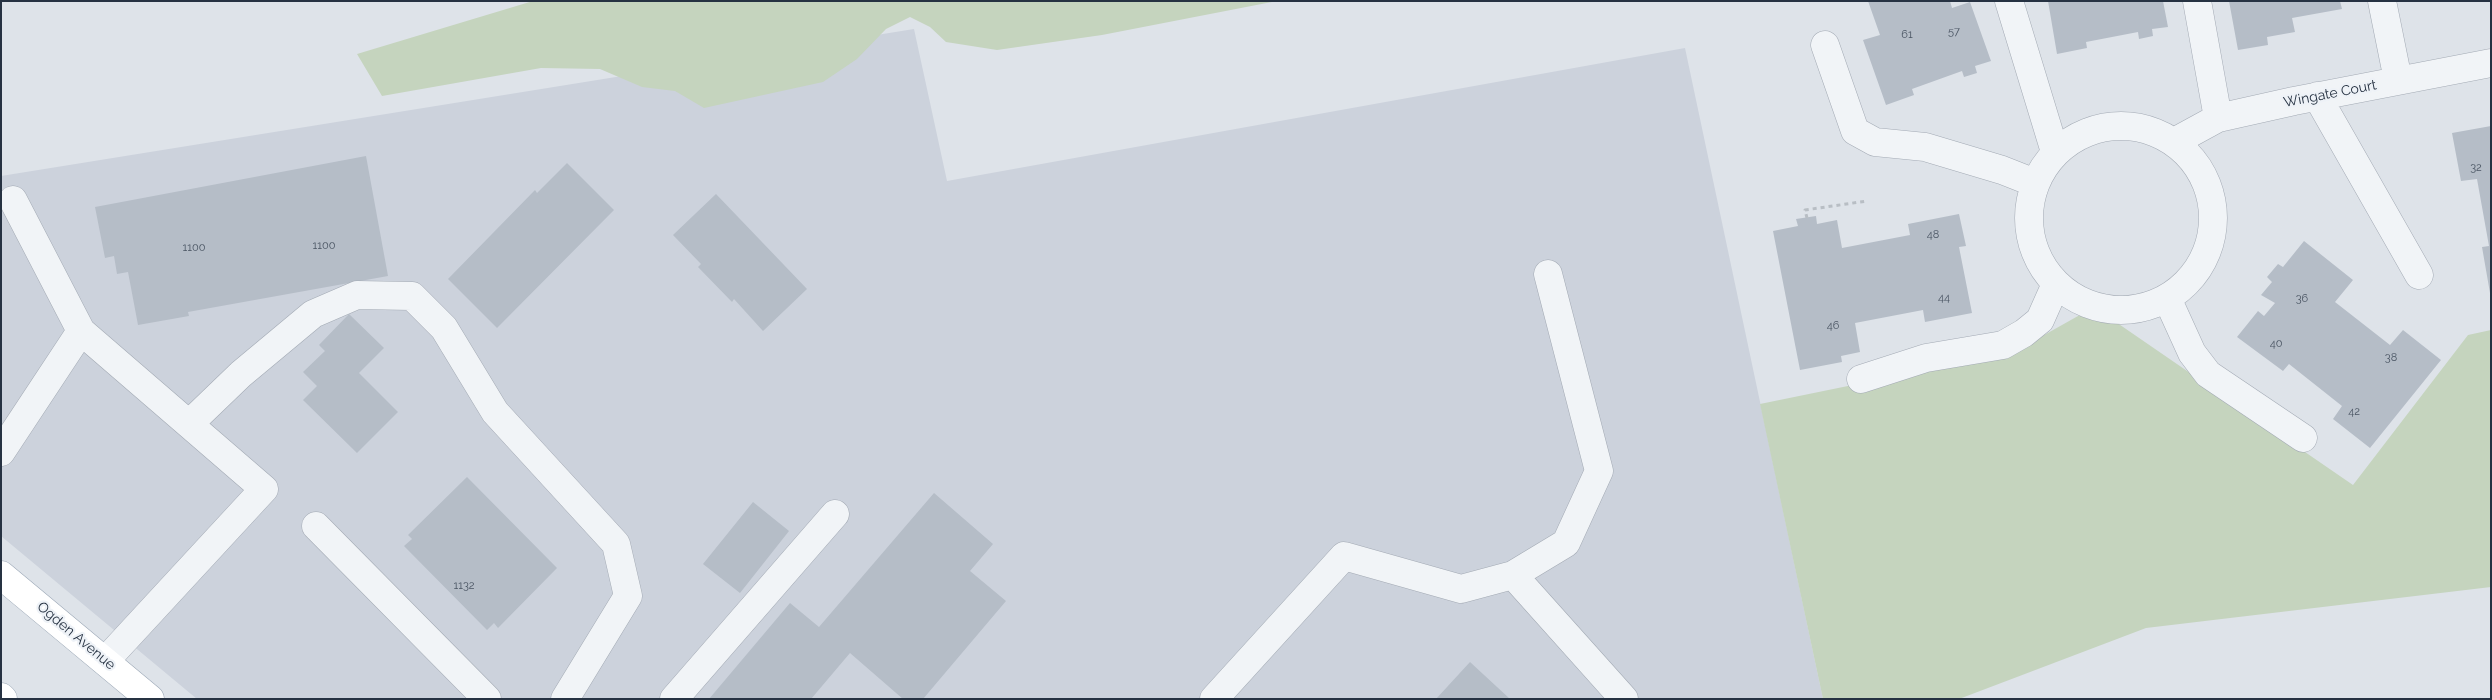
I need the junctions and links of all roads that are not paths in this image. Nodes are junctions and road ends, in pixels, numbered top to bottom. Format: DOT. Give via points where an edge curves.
graph roads {
  1 [pos="2009,1"];
  2 [pos="2197,1"];
  3 [pos="2382,1"];
  4 [pos="1825,45"];
  5 [pos="2491,63"];
  6 [pos="2398,80"];
  7 [pos="2317,96"];
  8 [pos="2218,118"];
  9 [pos="2174,142"];
  10 [pos="2055,152"];
  11 [pos="2035,183"];
  12 [pos="13,200"];
  13 [pos="1548,274"];
  14 [pos="2419,275"];
  15 [pos="2056,284"];
  16 [pos="2167,298"];
  17 [pos="81,331"];
  18 [pos="1861,380"];
  19 [pos="189,424"];
  20 [pos="2303,438"];
  21 [pos="1,452"];
  22 [pos="835,514"];
  23 [pos="316,526"];
  24 [pos="1,574"];
  25 [pos="1513,575"];
  26 [pos="106,660"];
  27 [pos="150,699"];
  28 [pos="487,699"];
  29 [pos="565,699"];
  30 [pos="674,699"];
  31 [pos="1214,699"];
  32 [pos="1624,699"];
  1 -- 10 [label="street"];
  2 -- 8 [label="street"];
  3 -- 6 [label="street"];
  4 -- 11 [label="street" via="1855,131 1875,142 1925,147"];
  5 -- 6 [label="street, Wingate Court"];
  6 -- 7 [label="street, Wingate Court"];
  7 -- 8 [label="street, Wingate Court"];
  7 -- 14 [label="street"];
  8 -- 9 [label="street, Wingate Court"];
  9 -- 10 [label="street" via="2151,130 2126,125 2100,127 2076,136"];
  9 -- 16 [label="street" via="2194,160 2207,183 2214,209 2212,235 2204,260 2188,282"];
  10 -- 11 [label="street"];
  11 -- 15 [label="street" via="2028,209 2030,236 2040,262"];
  12 -- 17 [label="street"];
  13 -- 25 [label="street" via="1599,470 1566,543"];
  15 -- 16 [label="street" via="2094,306 2119,311 2144,308"];
  15 -- 18 [label="street" via="2040,320 2003,344 1926,358"];
  16 -- 20 [label="street" via="2192,353 2208,374"];
  17 -- 19 [label="street"];
  17 -- 21 [label="street"];
  19 -- 26 [label="street" via="264,489"];
  19 -- 29 [label="street" via="241,374 313,314 357,295 412,296 444,328 495,412 616,544 628,596"];
  22 -- 30 [label="street"];
  23 -- 28 [label="street"];
  24 -- 26 [label="main road, Ogden Avenue"];
  25 -- 31 [label="street" via="1462,589 1344,556"];
  25 -- 32 [label="street"];
  26 -- 27 [label="main road, Ogden Avenue"];
}
